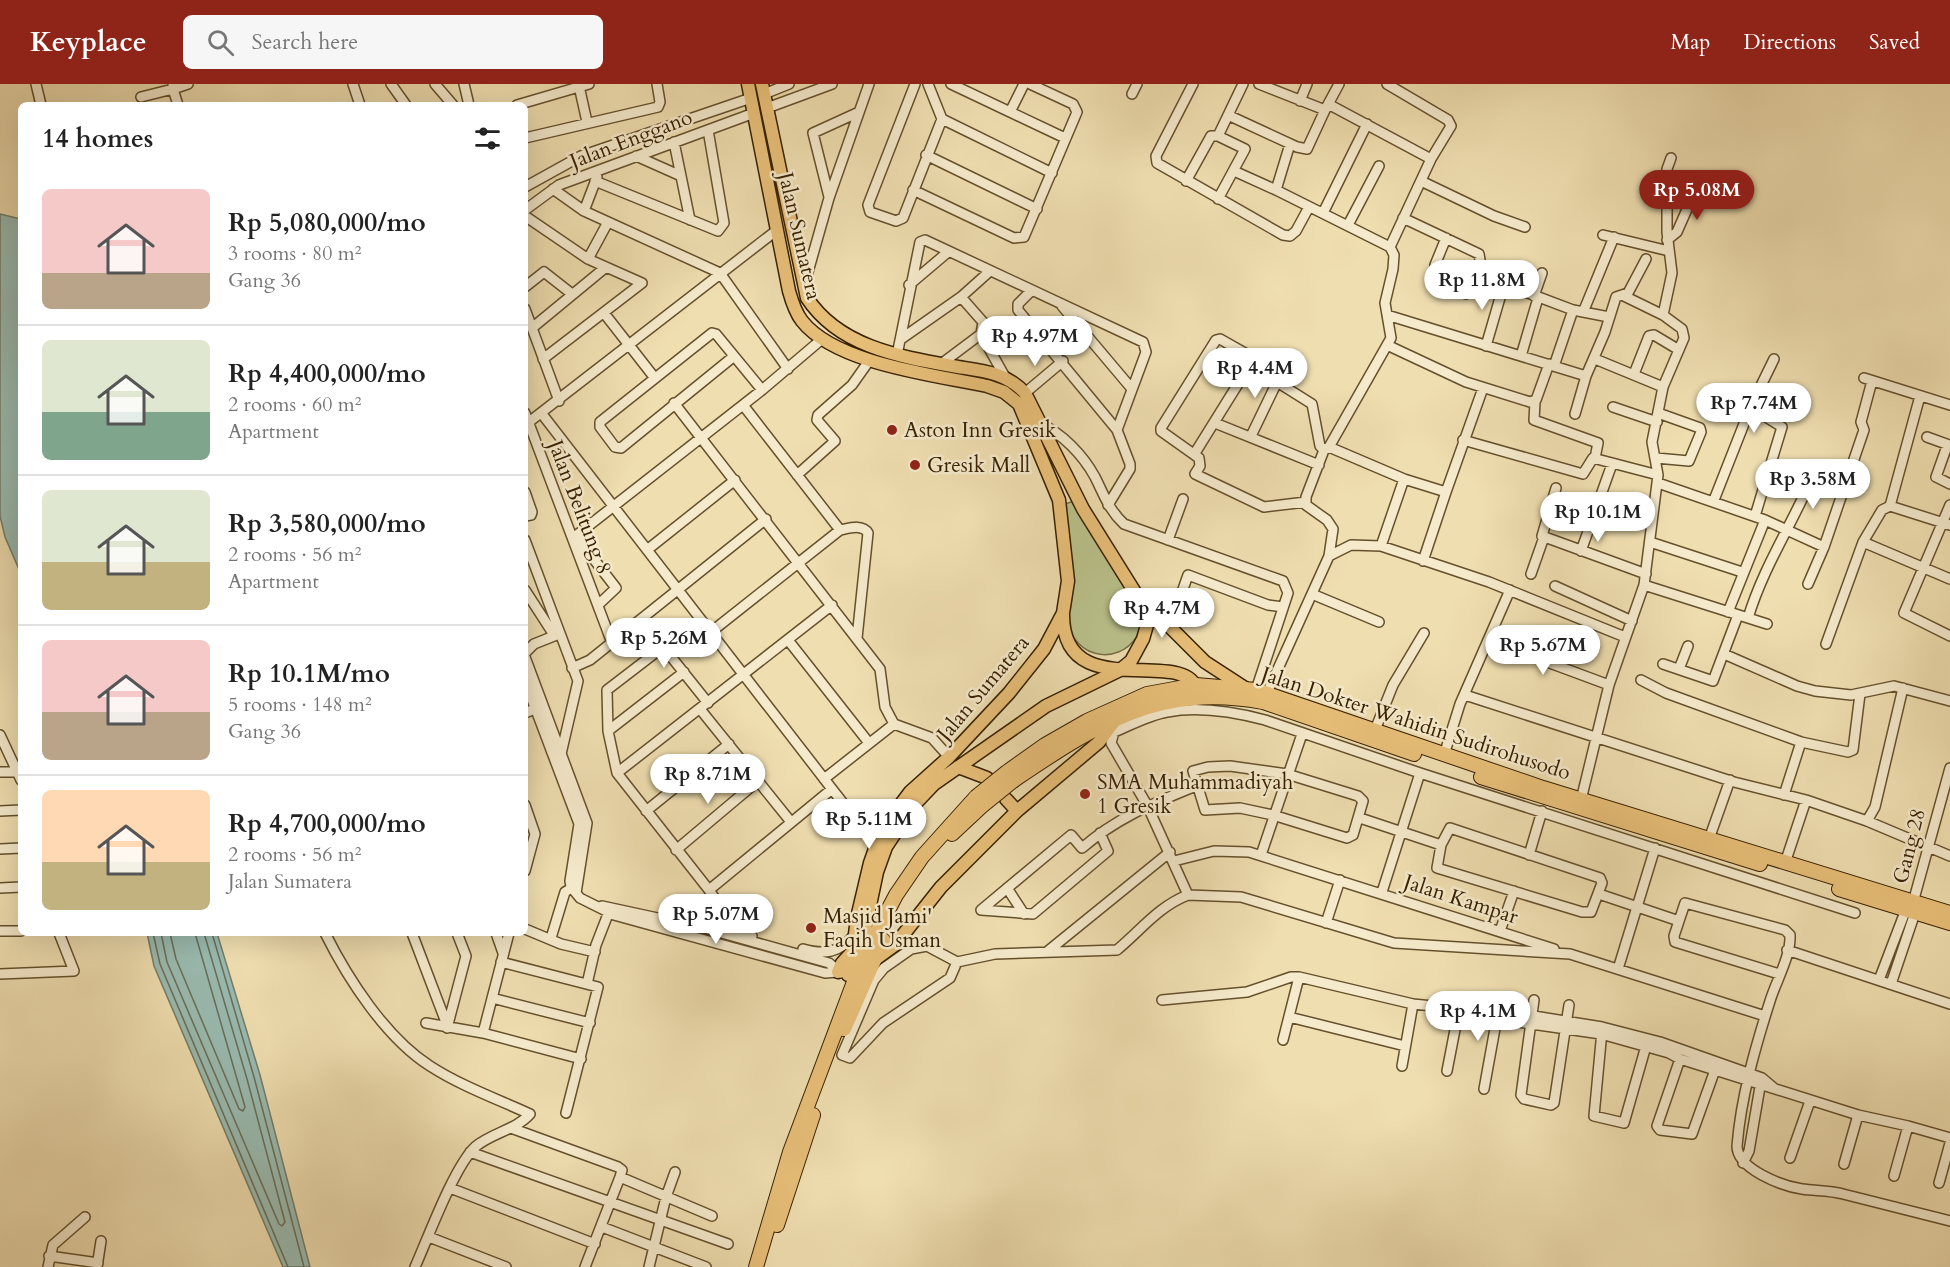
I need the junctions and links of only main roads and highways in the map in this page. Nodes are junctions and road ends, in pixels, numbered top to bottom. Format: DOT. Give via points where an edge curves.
graph roads {
  1 [pos="748,84"];
  2 [pos="763,89"];
  3 [pos="798,257"];
  4 [pos="783,260"];
  5 [pos="1062,468"];
  6 [pos="1048,473"];
  7 [pos="1140,597"];
  8 [pos="1062,614"];
  9 [pos="1205,662"];
  10 [pos="1149,669"];
  11 [pos="1120,670"];
  12 [pos="1256,690"];
  13 [pos="1204,691"];
  14 [pos="1151,694"];
  15 [pos="1117,718"];
  16 [pos="954,762"];
  17 [pos="1475,770"];
  18 [pos="1011,776"];
  19 [pos="987,777"];
  20 [pos="1006,799"];
  21 [pos="979,801"];
  22 [pos="1017,811"];
  23 [pos="881,845"];
  24 [pos="1913,905"];
  25 [pos="1950,913"];
  26 [pos="1950,923"];
  27 [pos="873,961"];
  28 [pos="847,975"];
  29 [pos="807,1118"];
  30 [pos="789,1170"];
  31 [pos="756,1267"];
  32 [pos="764,1267"];
  1 -- 4 [label="main road, Jalan Sumatera"];
  2 -- 3 [label="main road, Jalan Sumatera"];
  3 -- 4 [label="main road"];
  3 -- 5 [label="main road, Jalan Sumatera" via="807,298 830,326 870,347 897,355 1005,377 1025,393"];
  4 -- 6 [label="main road, Jalan Sumatera" via="794,307 802,321 822,339 869,361 1004,392 1019,404"];
  5 -- 6 [label="main road"];
  5 -- 7 [label="main road, Jalan Sumatera" via="1083,509"];
  6 -- 8 [label="main road, Jalan Sumatera" via="1059,500 1068,581"];
  7 -- 9 [label="main road"];
  7 -- 11 [label="main road" via="1147,624 1136,653"];
  8 -- 11 [label="main road" via="1063,628 1077,655 1092,664"];
  8 -- 16 [label="main road, Jalan Sumatera" via="1044,649"];
  9 -- 12 [label="main road"];
  9 -- 13 [label="main road"];
  10 -- 11 [label="main road"];
  10 -- 13 [label="main road" via="1177,674"];
  10 -- 14 [label="main road" via="1157,682"];
  11 -- 16 [label="main road, Jalan Sumatera" via="1046,706"];
  12 -- 13 [label="highway, Jalan Dokter Wahidin Sudirohusodo"];
  12 -- 17 [label="highway, Jalan Dokter Wahidin Sudirohusodo" via="1444,755"];
  13 -- 14 [label="highway, Jalan Dokter Wahidin Sudirohusodo"];
  13 -- 15 [label="highway, Jalan Dokter Wahidin Sudirohusodo"];
  13 -- 17 [label="highway, Jalan Dokter Wahidin Sudirohusodo" via="1263,702"];
  14 -- 18 [label="highway, Jalan Dokter Wahidin Sudirohusodo" via="1116,706 1045,745"];
  15 -- 18 [label="highway, Jalan Dokter Wahidin Sudirohusodo"];
  15 -- 22 [label="main road" via="1090,751"];
  16 -- 19 [label="main road"];
  16 -- 23 [label="main road, Jalan Sumatera"];
  17 -- 24 [label="highway, Jalan Dokter Wahidin Sudirohusodo"];
  17 -- 24 [label="highway, Jalan Dokter Wahidin Sudirohusodo" via="1711,839"];
  18 -- 21 [label="highway, Jalan Dokter Wahidin Sudirohusodo, bridge"];
  20 -- 22 [label="main road"];
  21 -- 27 [label="highway, Jalan Dokter Wahidin Sudirohusodo" via="928,862 904,899"];
  21 -- 28 [label="highway, Jalan Dokter Wahidin Sudirohusodo" via="922,857"];
  22 -- 27 [label="main road" via="941,887 900,940"];
  23 -- 28 [label="main road, Jalan Sumatera" via="860,952"];
  23 -- 28 [label="main road, Jalan Sumatera" via="854,951 842,963"];
  24 -- 25 [label="highway, Jalan Dokter Wahidin Sudirohusodo"];
  24 -- 26 [label="highway, Jalan Dokter Wahidin Sudirohusodo"];
  27 -- 29 [label="highway, Jalan Dokter Wahidin Sudirohusodo" via="839,1052"];
  28 -- 29 [label="highway, Jalan Dokter Wahidin Sudirohusodo"];
  29 -- 30 [label="highway, Jalan Dokter Wahidin Sudirohusodo"];
  30 -- 31 [label="highway, Jalan Dokter Wahidin Sudirohusodo"];
  30 -- 32 [label="highway, Jalan Dokter Wahidin Sudirohusodo"];
}
